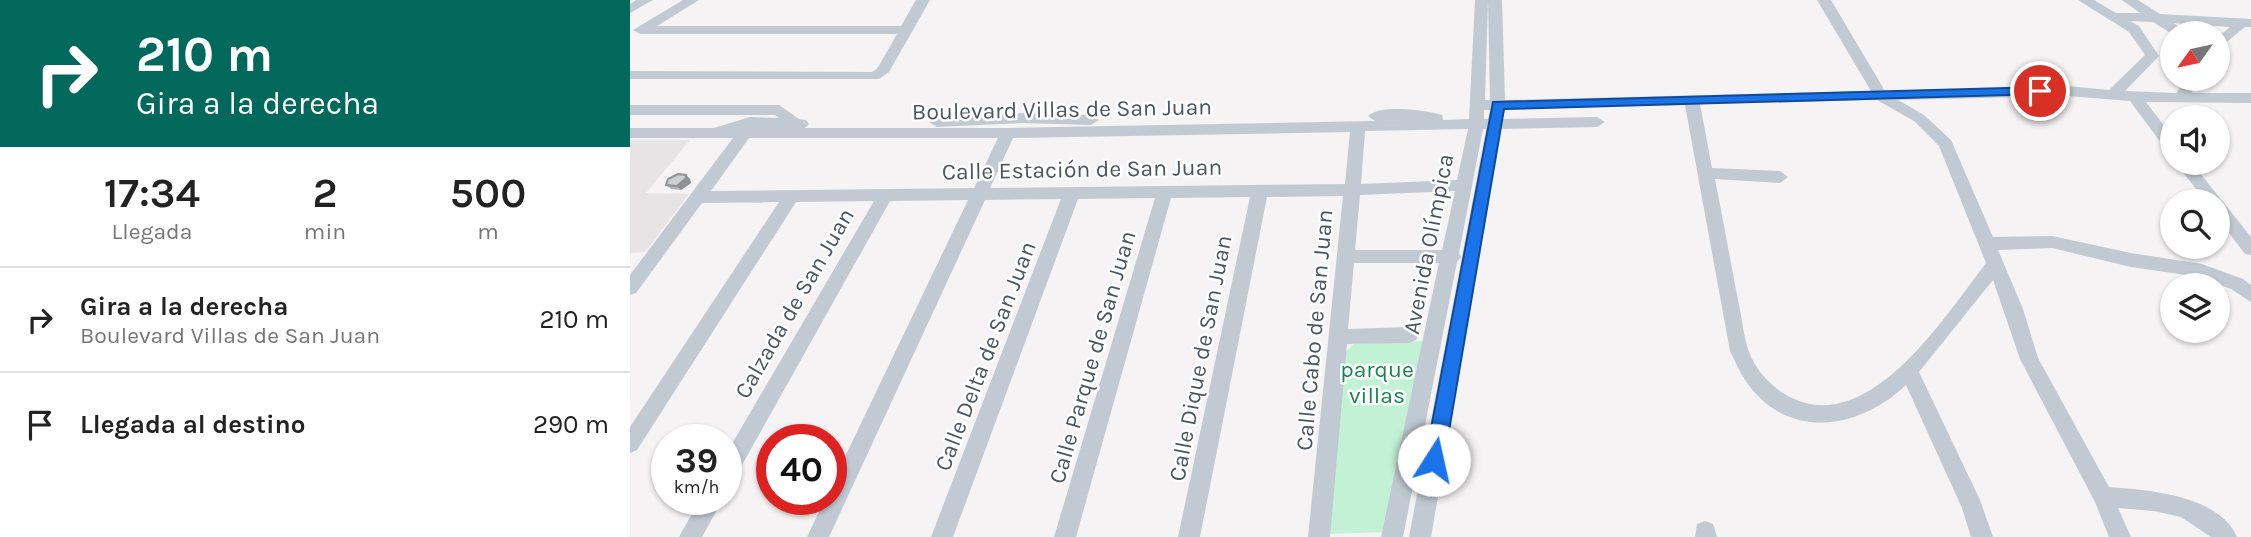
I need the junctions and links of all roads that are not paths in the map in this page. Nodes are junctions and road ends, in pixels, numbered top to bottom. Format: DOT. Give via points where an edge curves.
graph roads {
  1 [pos="692,0"];
  2 [pos="923,0"];
  3 [pos="1482,0"];
  4 [pos="1495,0"];
  5 [pos="1824,0"];
  6 [pos="2085,0"];
  7 [pos="2129,0"];
  8 [pos="2156,16"];
  9 [pos="2116,17"];
  10 [pos="2163,21"];
  11 [pos="2246,23"];
  12 [pos="908,30"];
  13 [pos="635,33"];
  14 [pos="2230,36"];
  15 [pos="630,75"];
  16 [pos="2185,91"];
  17 [pos="2113,94"];
  18 [pos="1881,96"];
  19 [pos="2134,96"];
  20 [pos="2180,98"];
  21 [pos="2251,98"];
  22 [pos="1692,101"];
  23 [pos="1488,105"];
  24 [pos="630,110"];
  25 [pos="1597,122"];
  26 [pos="795,124"];
  27 [pos="1453,125"];
  28 [pos="1485,126"];
  29 [pos="1358,128"];
  30 [pos="2160,131"];
  31 [pos="1008,133"];
  32 [pos="630,134"];
  33 [pos="705,135"];
  34 [pos="743,136"];
  35 [pos="1708,173"];
  36 [pos="2194,175"];
  37 [pos="1780,177"];
  38 [pos="1466,185"];
  39 [pos="1260,189"];
  40 [pos="2205,189"];
  41 [pos="1165,190"];
  42 [pos="1353,190"];
  43 [pos="981,192"];
  44 [pos="1072,192"];
  45 [pos="793,194"];
  46 [pos="886,194"];
  47 [pos="698,197"];
  48 [pos="2230,221"];
  49 [pos="1985,244"];
  50 [pos="2251,249"];
  51 [pos="1345,256"];
  52 [pos="1452,257"];
  53 [pos="1994,266"];
  54 [pos="630,288"];
  55 [pos="2251,295"];
  56 [pos="1409,335"];
  57 [pos="1338,337"];
  58 [pos="1908,369"];
  59 [pos="630,444"];
  60 [pos="742,446"];
  61 [pos="2103,497"];
  62 [pos="703,515"];
  63 [pos="690,537"];
  64 [pos="818,537"];
  65 [pos="942,537"];
  66 [pos="1065,537"];
  67 [pos="1189,537"];
  68 [pos="1320,537"];
  69 [pos="1392,537"];
  70 [pos="1420,537"];
  71 [pos="1982,537"];
  72 [pos="2120,537"];
  73 [pos="2226,537"];
  1 -- 13 [label="street"];
  2 -- 12 [label="street"];
  3 -- 23 [label="street, Avenida Olímpica"];
  4 -- 23 [label="street, Avenida Olímpica"];
  5 -- 18 [label="street"];
  6 -- 9 [label="street"];
  7 -- 8 [label="street"];
  8 -- 9 [label="street"];
  8 -- 10 [label="street"];
  8 -- 11 [label="street"];
  9 -- 17 [label="street" via="2134,29 2152,55"];
  11 -- 14 [label="street"];
  12 -- 13 [label="street"];
  12 -- 15 [label="street" via="874,76"];
  16 -- 20 [label="street"];
  17 -- 18 [label="street"];
  17 -- 19 [label="street"];
  18 -- 22 [label="street"];
  18 -- 49 [label="street" via="1919,118 1946,144"];
  19 -- 20 [label="street"];
  19 -- 30 [label="street"];
  20 -- 21 [label="street"];
  22 -- 23 [label="street"];
  22 -- 35 [label="street"];
  23 -- 28 [label="street, Avenida Olímpica"];
  24 -- 26 [label="street" via="779,110"];
  25 -- 28 [label="street, Boulevard Villas de San Juan"];
  26 -- 27 [label="street" via="1413,114"];
  26 -- 33 [label="street" via="750,122"];
  27 -- 28 [label="street, Boulevard Villas de San Juan"];
  27 -- 29 [label="street, Boulevard Villas de San Juan"];
  28 -- 38 [label="street, Avenida Olímpica"];
  28 -- 70 [label="street, Avenida Olímpica"];
  29 -- 31 [label="street, Boulevard Villas de San Juan"];
  29 -- 42 [label="street, Calle Cabo de San Juan"];
  31 -- 34 [label="street, Boulevard Villas de San Juan"];
  31 -- 43 [label="street"];
  32 -- 33 [label="street, Boulevard Villas de San Juan"];
  33 -- 34 [label="street, Boulevard Villas de San Juan"];
  34 -- 47 [label="street"];
  35 -- 37 [label="street"];
  35 -- 58 [label="street" via="1733,328 1739,351 1760,387 1782,405 1830,416 1870,403"];
  36 -- 40 [label="street"];
  38 -- 42 [label="street, Calle Estación de San Juan"];
  38 -- 52 [label="street, Avenida Olímpica"];
  39 -- 41 [label="street, Calle Estación de San Juan"];
  39 -- 42 [label="street, Calle Estación de San Juan"];
  39 -- 67 [label="street, Calle Dique de San Juan"];
  41 -- 44 [label="street, Calle Estación de San Juan"];
  41 -- 66 [label="street, Calle Parque de San Juan"];
  42 -- 51 [label="street, Calle Cabo de San Juan"];
  43 -- 44 [label="street, Calle Estación de San Juan"];
  43 -- 46 [label="street, Calle Estación de San Juan"];
  43 -- 64 [label="street"];
  44 -- 65 [label="street, Calle Delta de San Juan"];
  45 -- 46 [label="street, Calle Estación de San Juan"];
  45 -- 47 [label="street, Calle Estación de San Juan"];
  45 -- 59 [label="street"];
  46 -- 60 [label="street, Calzada de San Juan"];
  47 -- 54 [label="street"];
  48 -- 50 [label="street"];
  49 -- 53 [label="street"];
  49 -- 55 [label="street" via="2052,242 2131,261 2202,271"];
  51 -- 52 [label="street"];
  51 -- 57 [label="street, Calle Cabo de San Juan"];
  52 -- 69 [label="street, Avenida Olímpica"];
  53 -- 58 [label="street"];
  53 -- 61 [label="street" via="2045,393"];
  56 -- 57 [label="street"];
  57 -- 68 [label="street, Calle Cabo de San Juan"];
  58 -- 71 [label="street"];
  61 -- 72 [label="street"];
  61 -- 73 [label="street" via="2162,500 2190,508"];
  62 -- 63 [label="street"];
}
